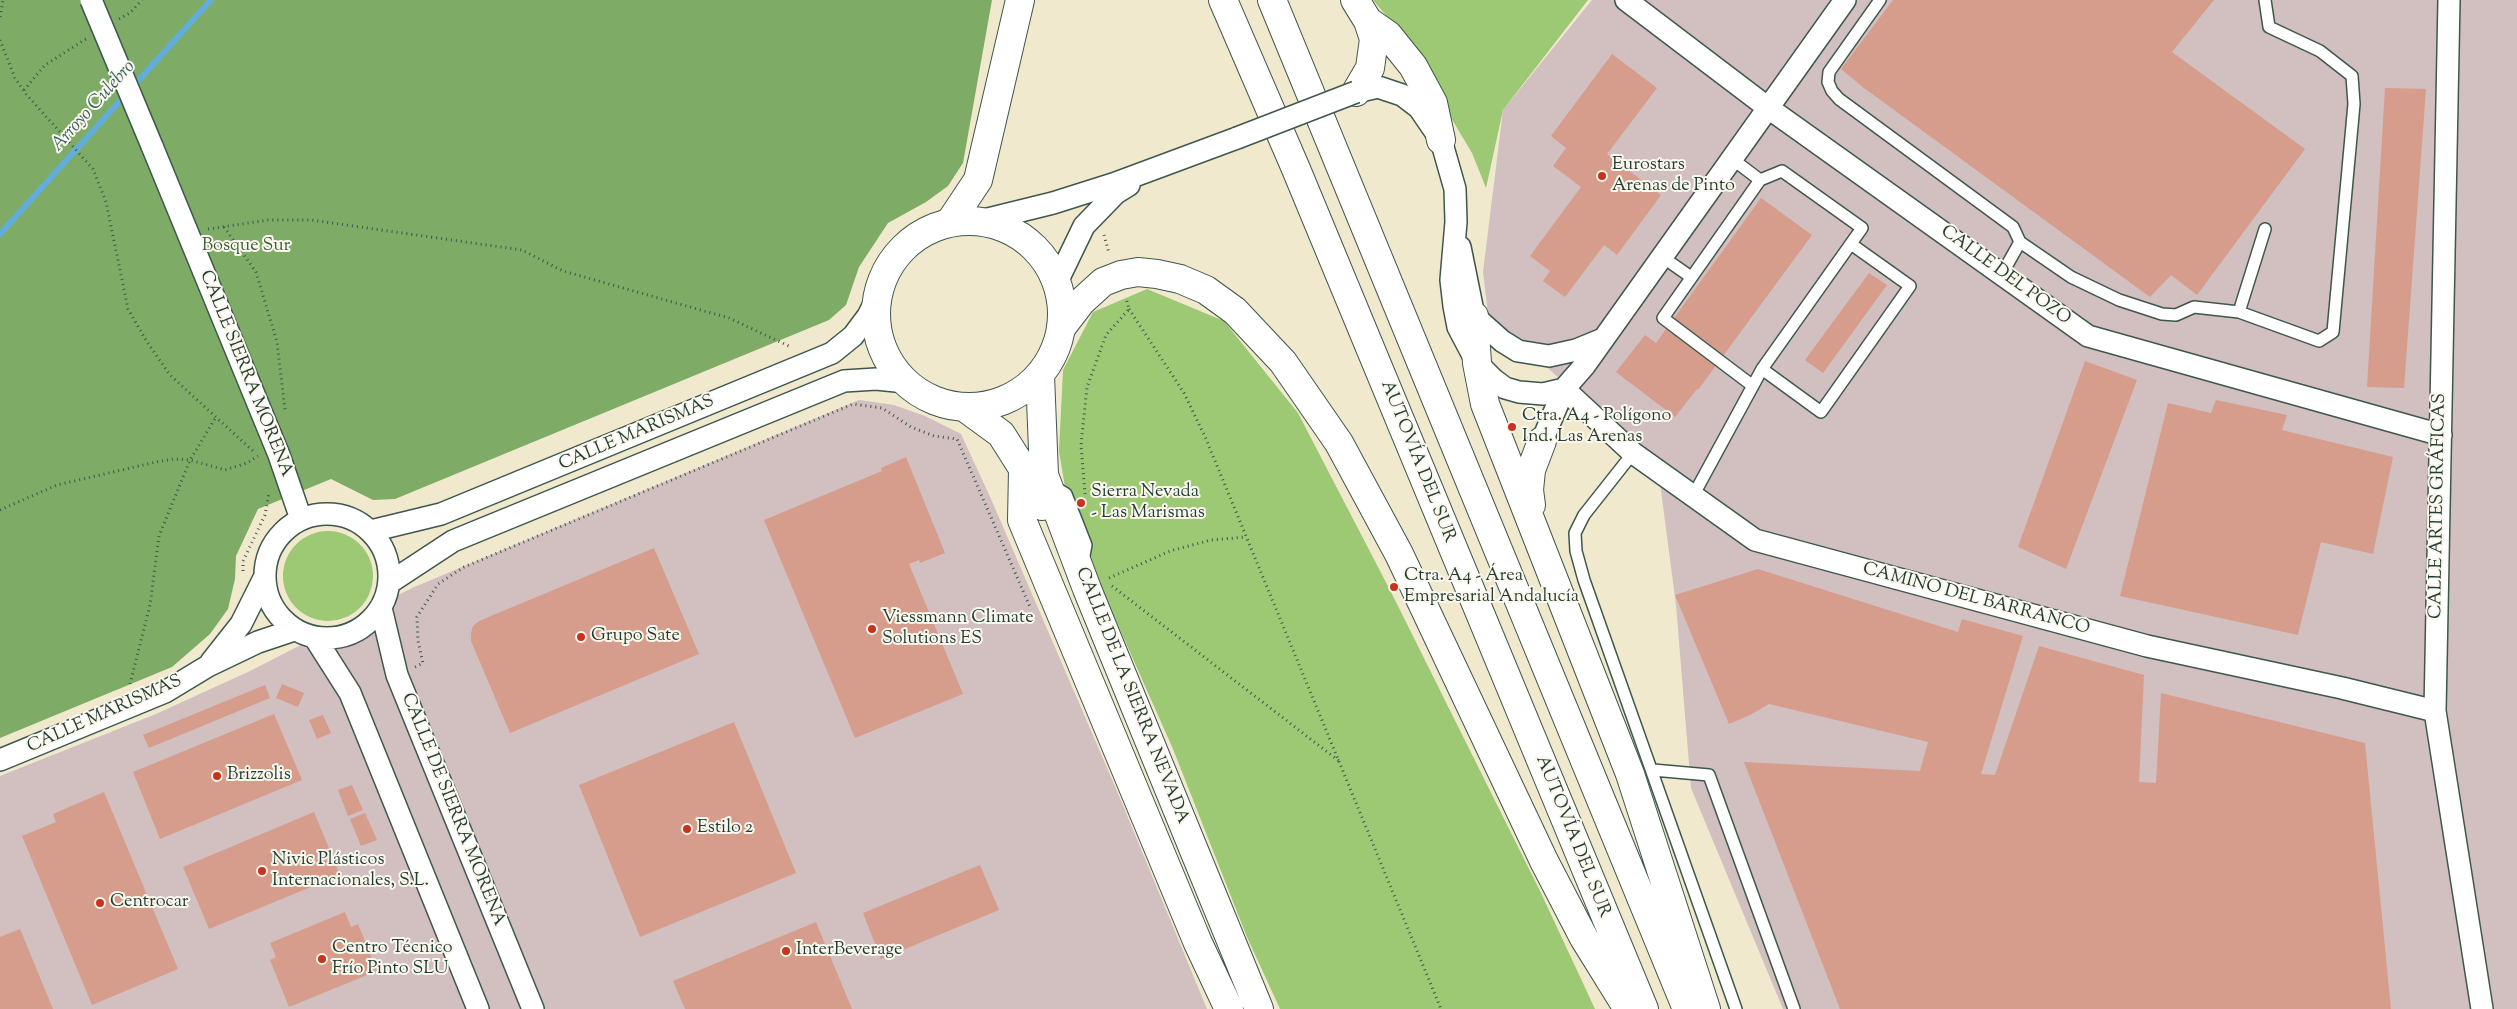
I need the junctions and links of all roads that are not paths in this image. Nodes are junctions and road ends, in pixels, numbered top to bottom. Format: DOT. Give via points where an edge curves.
graph roads {
  1 [pos="92,0"];
  2 [pos="1020,0"];
  3 [pos="1223,0"];
  4 [pos="1272,0"];
  5 [pos="1626,0"];
  6 [pos="1845,0"];
  7 [pos="1880,0"];
  8 [pos="2265,0"];
  9 [pos="2448,0"];
  10 [pos="1362,11"];
  11 [pos="1356,92"];
  12 [pos="1768,107"];
  13 [pos="1441,140"];
  14 [pos="1731,158"];
  15 [pos="1152,171"];
  16 [pos="1760,180"];
  17 [pos="980,221"];
  18 [pos="950,222"];
  19 [pos="1456,222"];
  20 [pos="2265,229"];
  21 [pos="2020,242"];
  22 [pos="1851,244"];
  23 [pos="1661,256"];
  24 [pos="2002,274"];
  25 [pos="1691,277"];
  26 [pos="1057,282"];
  27 [pos="877,298"];
  28 [pos="2239,312"];
  29 [pos="1474,316"];
  30 [pos="1061,328"];
  31 [pos="1603,339"];
  32 [pos="1549,356"];
  33 [pos="1477,363"];
  34 [pos="1762,369"];
  35 [pos="1040,375"];
  36 [pos="906,382"];
  37 [pos="1752,386"];
  38 [pos="1564,389"];
  39 [pos="964,407"];
  40 [pos="2441,434"];
  41 [pos="1542,441"];
  42 [pos="1633,453"];
  43 [pos="1034,479"];
  44 [pos="1693,496"];
  45 [pos="301,519"];
  46 [pos="1534,526"];
  47 [pos="371,531"];
  48 [pos="264,578"];
  49 [pos="389,583"];
  50 [pos="381,608"];
  51 [pos="294,630"];
  52 [pos="315,638"];
  53 [pos="208,666"];
  54 [pos="2435,711"];
  55 [pos="0,760"];
  56 [pos="1652,770"];
  57 [pos="478,1009"];
  58 [pos="533,1009"];
  59 [pos="1229,1009"];
  60 [pos="1245,1009"];
  61 [pos="1260,1009"];
  62 [pos="1628,1009"];
  63 [pos="1644,1009"];
  64 [pos="1687,1009"];
  65 [pos="1706,1009"];
  66 [pos="1736,1009"];
  67 [pos="1794,1009"];
  68 [pos="2482,1009"];
  1 -- 45 [label="street, CALLE SIERRA MORENA, bridge" via="279,455"];
  2 -- 18 [label="main road" via="978,180"];
  3 -- 63 [label="main road, AUTOVÍA DEL SUR"];
  4 -- 64 [label="main road"];
  5 -- 12 [label="street, CALLE DEL POZO"];
  6 -- 12 [label="street"];
  7 -- 21 [label="lane" via="1829,72 1828,82 1832,91 2012,227"];
  8 -- 28 [label="lane" via="2269,27 2320,51 2352,76 2354,104 2333,332 2319,341"];
  9 -- 40 [label="street, CALLE ARTES GRÁFICAS"];
  10 -- 11 [label="main road" via="1374,39 1373,53 1370,68"];
  10 -- 13 [label="main road" via="1388,34 1412,66 1433,103"];
  11 -- 13 [label="street" via="1378,87 1402,94 1419,108"];
  11 -- 15 [label="street, bridge"];
  12 -- 14 [label="street"];
  12 -- 24 [label="street, CALLE DEL POZO"];
  13 -- 19 [label="street" via="1455,190"];
  14 -- 16 [label="lane"];
  14 -- 23 [label="street"];
  15 -- 17 [label="street" via="1053,203"];
  15 -- 26 [label="street" via="1116,193 1084,226"];
  16 -- 22 [label="lane" via="1782,171 1862,228"];
  16 -- 25 [label="lane"];
  17 -- 18 [label="main road"];
  17 -- 26 [label="main road" via="1013,231 1028,241 1050,267"];
  18 -- 27 [label="main road" via="929,229 895,257 883,276"];
  19 -- 29 [label="street"];
  19 -- 33 [label="street" via="1451,280 1454,306 1458,327"];
  20 -- 28 [label="lane"];
  21 -- 24 [label="lane"];
  21 -- 28 [label="lane" via="2071,277 2119,300 2162,314 2176,315 2194,307"];
  22 -- 34 [label="lane"];
  22 -- 34 [label="lane" via="1910,286 1821,412"];
  23 -- 25 [label="lane"];
  23 -- 31 [label="street"];
  24 -- 40 [label="street, CALLE DEL POZO" via="2088,336"];
  25 -- 37 [label="lane" via="1663,318"];
  26 -- 30 [label="main road" via="1062,305"];
  27 -- 36 [label="main road" via="875,316 884,352"];
  27 -- 47 [label="street, CALLE MARISMAS" via="853,336 832,353 441,514"];
  29 -- 32 [label="street" via="1518,351"];
  29 -- 33 [label="main road"];
  30 -- 35 [label="main road" via="1057,345"];
  30 -- 62 [label="main road" via="1094,289 1121,275 1138,272 1180,279 1206,290 1228,306 1283,362 1334,435 1399,554 1544,861 1584,938"];
  31 -- 32 [label="street"];
  31 -- 38 [label="street"];
  32 -- 38 [label="street" via="1561,375"];
  33 -- 38 [label="street" via="1505,388 1543,394"];
  33 -- 46 [label="main road" via="1485,404"];
  34 -- 37 [label="lane"];
  35 -- 39 [label="main road" via="1006,400"];
  35 -- 43 [label="main road, CALLE DE LA SIERRA NEVADA" via="1044,476"];
  36 -- 39 [label="main road" via="923,395"];
  36 -- 49 [label="street, CALLE MARISMAS" via="876,379 844,381 453,541"];
  37 -- 44 [label="lane"];
  38 -- 41 [label="street"];
  38 -- 42 [label="street, CAMINO DEL BARRANCO"];
  39 -- 43 [label="main road, CALLE DE LA SIERRA NEVADA" via="1001,434"];
  40 -- 54 [label="street, CALLE ARTES GRÁFICAS"];
  41 -- 46 [label="main road" via="1536,453 1529,490"];
  42 -- 44 [label="street, CAMINO DEL BARRANCO"];
  42 -- 56 [label="lane" via="1584,515 1576,533 1576,551"];
  43 -- 59 [label="main road" via="1022,520 1198,944"];
  43 -- 60 [label="main road"];
  43 -- 61 [label="main road, CALLE DE LA SIERRA NEVADA" via="1081,572"];
  44 -- 54 [label="street, CAMINO DEL BARRANCO" via="1755,540 2147,646"];
  45 -- 47 [label="street" via="319,514 338,514 356,520"];
  45 -- 48 [label="street" via="274,543 266,560"];
  46 -- 65 [label="main road" via="1630,774"];
  47 -- 49 [label="street" via="382,546 388,564"];
  48 -- 51 [label="street" via="271,605 278,617"];
  48 -- 53 [label="street, CALLE MARISMAS" via="241,624"];
  49 -- 50 [label="street"];
  50 -- 52 [label="street" via="369,623 353,634"];
  50 -- 58 [label="street, CALLE DE SIERRA MORENA" via="397,675"];
  51 -- 52 [label="street"];
  51 -- 53 [label="street, CALLE MARISMAS" via="258,642"];
  52 -- 57 [label="street" via="350,693"];
  53 -- 55 [label="street, CALLE MARISMAS" via="165,692"];
  54 -- 68 [label="street, CALLE ARTES GRÁFICAS"];
  56 -- 66 [label="lane"];
  56 -- 67 [label="lane" via="1709,775"];
}
